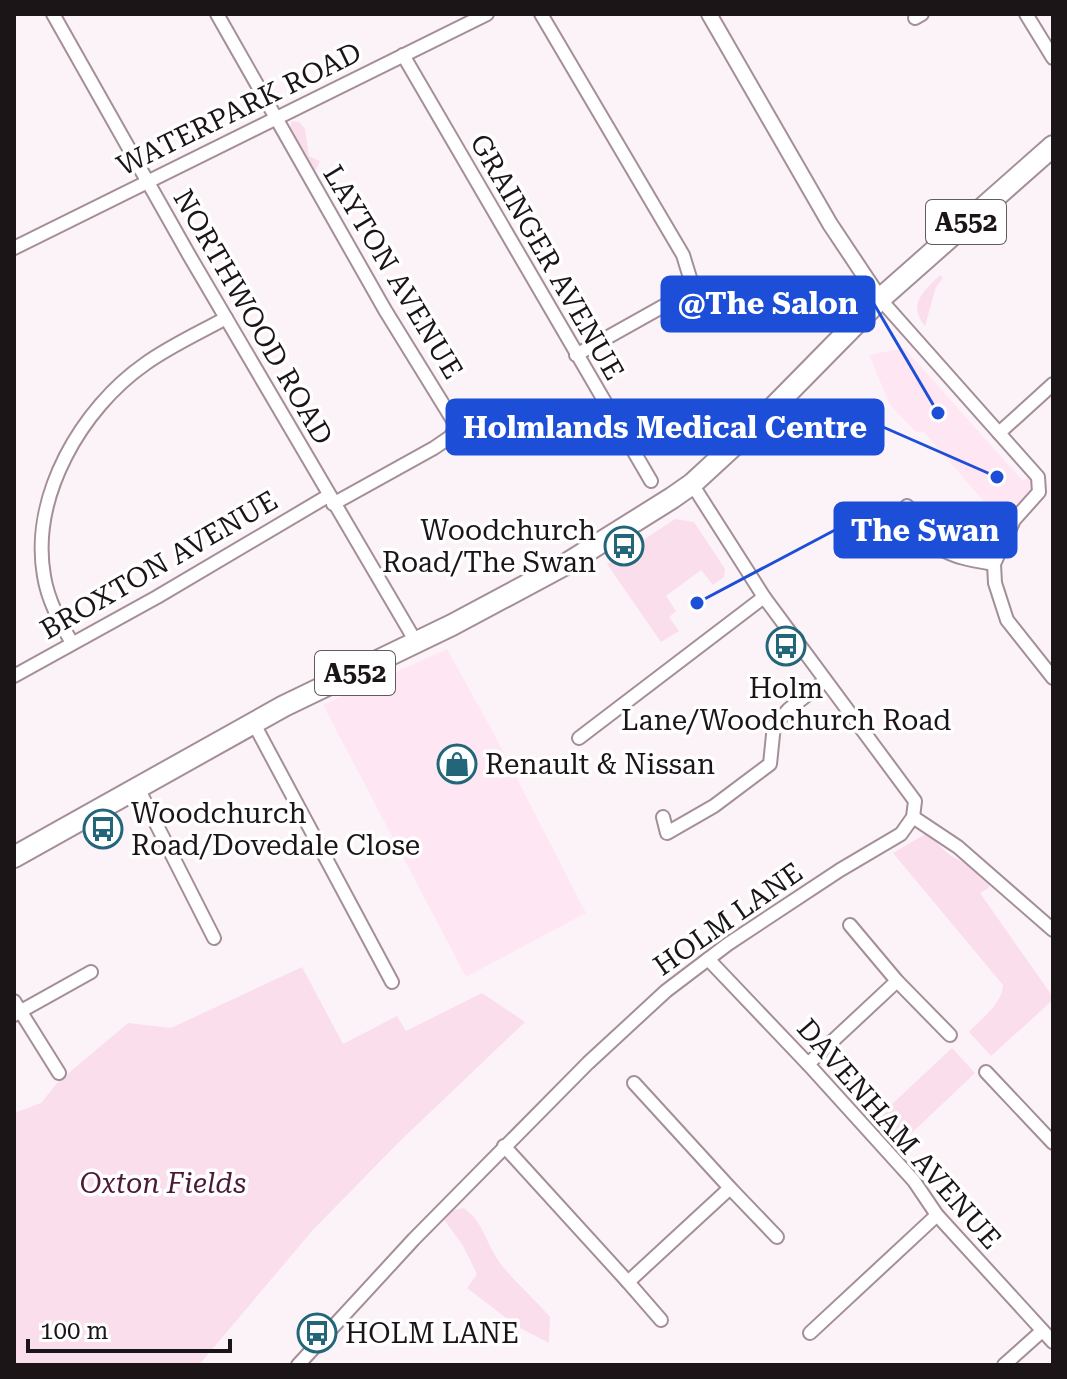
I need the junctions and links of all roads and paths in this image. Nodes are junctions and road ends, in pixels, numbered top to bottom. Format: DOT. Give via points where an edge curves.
graph roads {
  1 [pos="53,14"];
  2 [pos="217,14"];
  3 [pos="487,14"];
  4 [pos="541,14"];
  5 [pos="709,14"];
  6 [pos="1026,14"];
  7 [pos="403,55"];
  8 [pos="1053,58"];
  9 [pos="275,118"];
  10 [pos="1053,146"];
  11 [pos="147,181"];
  12 [pos="14,248"];
  13 [pos="880,299"];
  14 [pos="226,318"];
  15 [pos="576,355"];
  16 [pos="1053,384"];
  17 [pos="999,433"];
  18 [pos="651,481"];
  19 [pos="692,484"];
  20 [pos="330,500"];
  21 [pos="905,505"];
  22 [pos="994,564"];
  23 [pos="764,597"];
  24 [pos="416,642"];
  25 [pos="72,643"];
  26 [pos="14,676"];
  27 [pos="1053,678"];
  28 [pos="825,681"];
  29 [pos="253,722"];
  30 [pos="579,738"];
  31 [pos="138,788"];
  32 [pos="663,817"];
  33 [pos="913,817"];
  34 [pos="14,857"];
  35 [pos="850,925"];
  36 [pos="1053,930"];
  37 [pos="214,938"];
  38 [pos="708,959"];
  39 [pos="91,972"];
  40 [pos="897,981"];
  41 [pos="392,982"];
  42 [pos="16,1009"];
  43 [pos="950,1035"];
  44 [pos="808,1064"];
  45 [pos="986,1072"];
  46 [pos="59,1073"];
  47 [pos="634,1083"];
  48 [pos="1053,1143"];
  49 [pos="504,1146"];
  50 [pos="730,1188"];
  51 [pos="937,1215"];
  52 [pos="777,1237"];
  53 [pos="628,1282"];
  54 [pos="661,1320"];
  55 [pos="1042,1331"];
  56 [pos="810,1333"];
  57 [pos="1053,1342"];
  58 [pos="298,1365"];
  59 [pos="1004,1365"];
  1 -- 11 [label="street, NORTHWOOD ROAD"];
  2 -- 9 [label="street, LAYTON AVENUE"];
  3 -- 7 [label="street, WATERPARK ROAD"];
  4 -- 15 [label="street" via="683,255 691,281 676,299"];
  5 -- 13 [label="street" via="830,224"];
  6 -- 8 [label="street"];
  7 -- 9 [label="street, WATERPARK ROAD"];
  7 -- 15 [label="street, GRAINGER AVENUE"];
  9 -- 11 [label="street, WATERPARK ROAD"];
  9 -- 20 [label="street, LAYTON AVENUE" via="454,422 450,437 434,448"];
  10 -- 13 [label="highway, A552"];
  11 -- 12 [label="street, WATERPARK ROAD"];
  11 -- 14 [label="street, NORTHWOOD ROAD"];
  13 -- 17 [label="street"];
  13 -- 19 [label="highway, A552"];
  14 -- 20 [label="street, NORTHWOOD ROAD"];
  14 -- 25 [label="street" via="117,386 96,407 66,454 53,485 42,541 43,575 53,609"];
  15 -- 18 [label="street, GRAINGER AVENUE"];
  16 -- 17 [label="street"];
  17 -- 22 [label="street" via="1038,477 1039,492 1014,520"];
  19 -- 23 [label="street"];
  19 -- 24 [label="highway, A552" via="568,563"];
  20 -- 24 [label="street, NORTHWOOD ROAD"];
  20 -- 25 [label="street, BROXTON AVENUE"];
  21 -- 22 [label="street" via="930,542 950,554"];
  22 -- 27 [label="street" via="1007,620"];
  23 -- 28 [label="street"];
  23 -- 30 [label="street"];
  24 -- 29 [label="highway, A552"];
  25 -- 26 [label="street, BROXTON AVENUE"];
  28 -- 32 [label="street" via="774,725 770,764 667,833"];
  28 -- 33 [label="street" via="915,801"];
  29 -- 31 [label="highway, A552"];
  29 -- 41 [label="street"];
  31 -- 34 [label="highway, A552"];
  31 -- 37 [label="street"];
  33 -- 36 [label="street" via="958,847"];
  33 -- 38 [label="street, HOLM LANE" via="901,834"];
  35 -- 40 [label="street"];
  38 -- 44 [label="street, DAVENHAM AVENUE"];
  38 -- 49 [label="street, HOLM LANE" via="666,991"];
  39 -- 42 [label="street"];
  40 -- 43 [label="street"];
  40 -- 44 [label="street"];
  42 -- 46 [label="street"];
  44 -- 51 [label="street, DAVENHAM AVENUE" via="914,1181"];
  45 -- 48 [label="street"];
  47 -- 50 [label="street"];
  49 -- 53 [label="street"];
  49 -- 58 [label="street, HOLM LANE"];
  50 -- 52 [label="street"];
  50 -- 53 [label="street"];
  51 -- 55 [label="street, DAVENHAM AVENUE"];
  51 -- 56 [label="street"];
  53 -- 54 [label="street"];
  55 -- 57 [label="street, DAVENHAM AVENUE"];
  55 -- 59 [label="street"];
}
